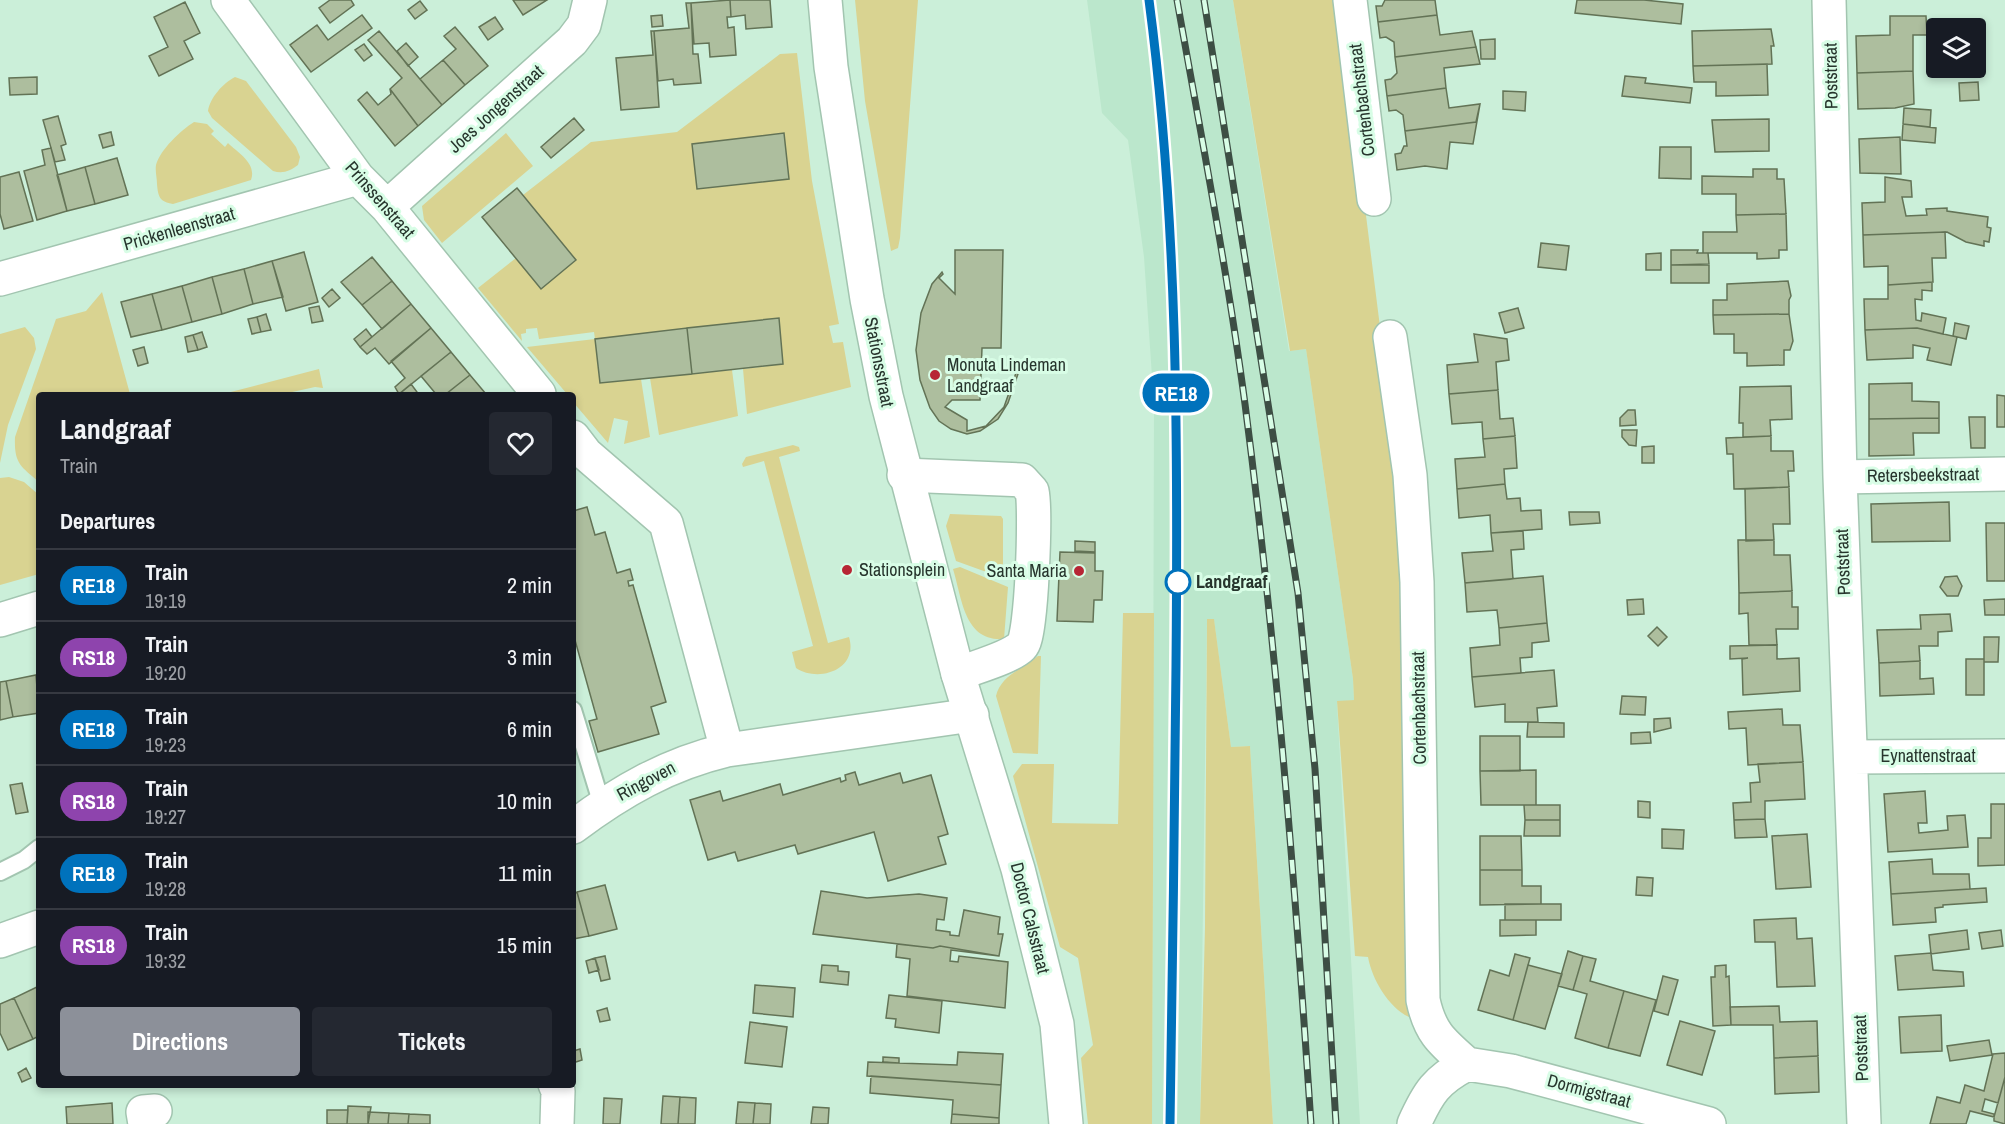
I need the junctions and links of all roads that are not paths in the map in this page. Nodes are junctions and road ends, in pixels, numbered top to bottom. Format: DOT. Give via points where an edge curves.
graph roads {
  1 [pos="228,0"];
  2 [pos="590,0"];
  3 [pos="825,0"];
  4 [pos="1350,0"];
  5 [pos="1829,0"];
  6 [pos="358,178"];
  7 [pos="1374,199"];
  8 [pos="387,207"];
  9 [pos="0,279"];
  10 [pos="1390,337"];
  11 [pos="537,392"];
  12 [pos="577,449"];
  13 [pos="2005,474"];
  14 [pos="904,475"];
  15 [pos="1840,477"];
  16 [pos="36,609"];
  17 [pos="0,620"];
  18 [pos="958,674"];
  19 [pos="972,715"];
  20 [pos="576,720"];
  21 [pos="727,750"];
  22 [pos="2005,756"];
  23 [pos="1851,757"];
  24 [pos="602,805"];
  25 [pos="576,825"];
  26 [pos="36,850"];
  27 [pos="0,872"];
  28 [pos="36,928"];
  29 [pos="1,939"];
  30 [pos="1467,1064"];
  31 [pos="557,1088"];
  32 [pos="557,1124"];
  33 [pos="1066,1124"];
  34 [pos="1414,1124"];
  35 [pos="1709,1124"];
  36 [pos="1864,1124"];
  1 -- 6 [label="street, Prinssenstraat"];
  2 -- 8 [label="street, Joes Jongenstraat" via="584,25 572,41"];
  3 -- 14 [label="street, Stationsstraat" via="831,67 867,299"];
  4 -- 7 [label="street, Cortenbachstraat"];
  5 -- 15 [label="street, Poststraat"];
  6 -- 8 [label="street, Prinssenstraat"];
  6 -- 9 [label="street, Prickenleenstraat"];
  8 -- 11 [label="street, Prinssenstraat"];
  10 -- 30 [label="street, Cortenbachstraat" via="1410,475 1417,582 1423,1000 1427,1021 1436,1036"];
  12 -- 21 [label="street" via="666,523"];
  13 -- 15 [label="street, Retersbeekstraat"];
  14 -- 18 [label="street, Stationsstraat"];
  14 -- 18 [label="street" via="1022,480 1032,491 1027,639 1017,650"];
  15 -- 23 [label="street, Poststraat"];
  16 -- 17 [label="street"];
  18 -- 19 [label="street, Stationsstraat"];
  19 -- 21 [label="street"];
  19 -- 33 [label="street, Doctor Calsstraat" via="1018,869 1058,1024"];
  20 -- 24 [label="lane"];
  21 -- 24 [label="street, Ringoven" via="653,774"];
  22 -- 23 [label="street, Eynattenstraat"];
  23 -- 36 [label="street, Poststraat"];
  24 -- 25 [label="street, Ringoven"];
  26 -- 27 [label="lane"];
  28 -- 29 [label="street"];
  30 -- 34 [label="street" via="1444,1076 1427,1095"];
  30 -- 35 [label="street, Dormigstraat" via="1511,1071"];
  31 -- 32 [label="street"];
}
